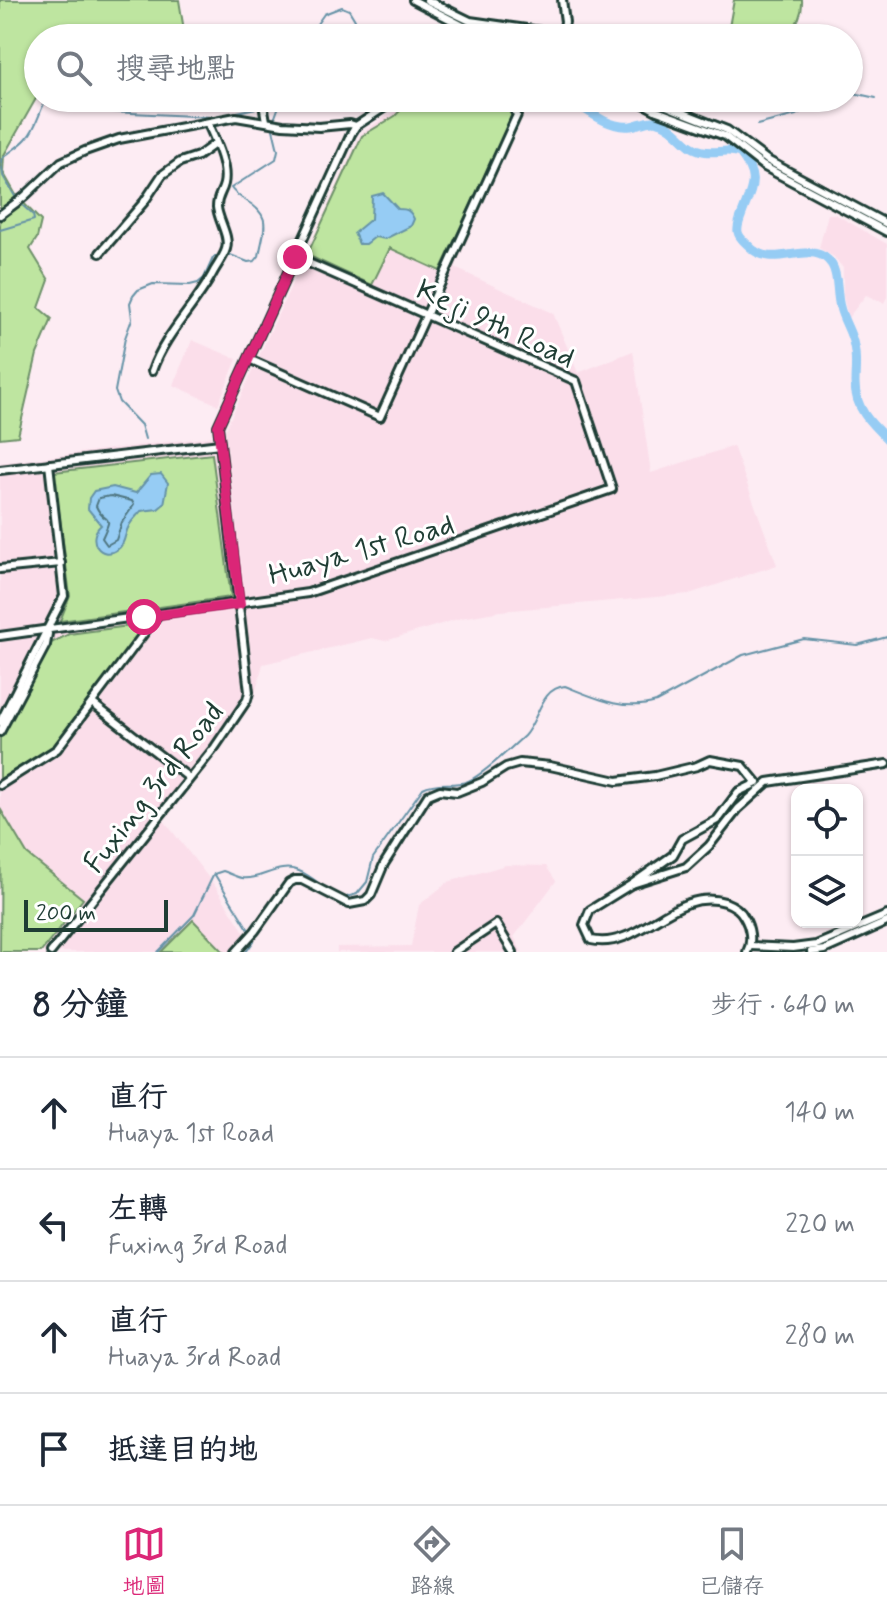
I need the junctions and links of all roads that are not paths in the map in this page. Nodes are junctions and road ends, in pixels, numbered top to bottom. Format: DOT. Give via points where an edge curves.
graph roads {
  1 [pos="413,0"];
  2 [pos="427,0"];
  3 [pos="562,0"];
  4 [pos="468,24"];
  5 [pos="565,24"];
  6 [pos="267,112"];
  7 [pos="378,112"];
  8 [pos="516,112"];
  9 [pos="660,112"];
  10 [pos="681,112"];
  11 [pos="270,122"];
  12 [pos="208,124"];
  13 [pos="356,126"];
  14 [pos="216,143"];
  15 [pos="0,215"];
  16 [pos="887,224"];
  17 [pos="887,232"];
  18 [pos="100,253"];
  19 [pos="295,257"];
  20 [pos="428,315"];
  21 [pos="249,359"];
  22 [pos="152,371"];
  23 [pos="220,444"];
  24 [pos="49,464"];
  25 [pos="0,470"];
  26 [pos="612,489"];
  27 [pos="61,563"];
  28 [pos="0,569"];
  29 [pos="240,604"];
  30 [pos="157,616"];
  31 [pos="48,631"];
  32 [pos="0,636"];
  33 [pos="92,703"];
  34 [pos="0,722"];
  35 [pos="0,732"];
  36 [pos="887,764"];
  37 [pos="188,777"];
  38 [pos="0,785"];
  39 [pos="632,884"];
  40 [pos="887,915"];
  41 [pos="887,922"];
  42 [pos="468,944"];
  43 [pos="748,950"];
  44 [pos="51,952"];
  45 [pos="236,952"];
  46 [pos="454,952"];
  47 [pos="471,952"];
  48 [pos="513,952"];
  49 [pos="758,952"];
  50 [pos="811,952"];
  1 -- 4 [label="street"];
  2 -- 4 [label="street"];
  3 -- 5 [label="street"];
  6 -- 11 [label="street"];
  7 -- 13 [label="street"];
  8 -- 20 [label="street"];
  9 -- 17 [label="street" via="725,136 763,166"];
  10 -- 16 [label="street" via="727,130 767,160"];
  11 -- 12 [label="street" via="236,117"];
  11 -- 13 [label="street"];
  12 -- 14 [label="street"];
  12 -- 15 [label="street" via="85,151 61,162"];
  13 -- 19 [label="street, Fuxing 3rd Road"];
  14 -- 18 [label="street" via="162,175"];
  14 -- 22 [label="street" via="224,184 217,195 217,211 226,249 207,286 165,341"];
  19 -- 20 [label="street, Keji 9th Road"];
  19 -- 21 [label="street, Fuxing 3rd Road"];
  20 -- 21 [label="street" via="380,417"];
  20 -- 26 [label="street, Keji 9th Road" via="576,381"];
  21 -- 23 [label="street, Fuxing 3rd Road" via="219,423"];
  23 -- 24 [label="street"];
  23 -- 29 [label="street, Fuxing 3rd Road"];
  24 -- 25 [label="street"];
  24 -- 27 [label="street"];
  26 -- 29 [label="street, Huaya 1st Road" via="308,593"];
  27 -- 28 [label="street"];
  27 -- 31 [label="street" via="64,596"];
  29 -- 30 [label="street, Huaya 1st Road"];
  29 -- 37 [label="street, Fuxing 3rd Road" via="247,700"];
  30 -- 31 [label="street, Huaya 1st Road"];
  30 -- 33 [label="street"];
  31 -- 32 [label="street, Huaya 1st Road"];
  31 -- 34 [label="street"];
  31 -- 35 [label="street" via="46,645"];
  33 -- 37 [label="street"];
  33 -- 38 [label="street" via="57,749"];
  36 -- 39 [label="street" via="768,782 686,867"];
  37 -- 44 [label="street, Fuxing 3rd Road"];
  39 -- 43 [label="street" via="590,910 584,925 591,940 608,942 677,907 711,900 740,910 749,930"];
  39 -- 45 [label="street" via="673,855 682,839 717,820 738,792 757,783 743,766 710,760 617,781 520,763 457,792 433,792 365,901 349,904 295,880"];
  40 -- 43 [label="street" via="816,945"];
  41 -- 50 [label="street"];
  42 -- 46 [label="street"];
  42 -- 47 [label="street"];
  42 -- 48 [label="street" via="496,924"];
  43 -- 49 [label="street"];
}
